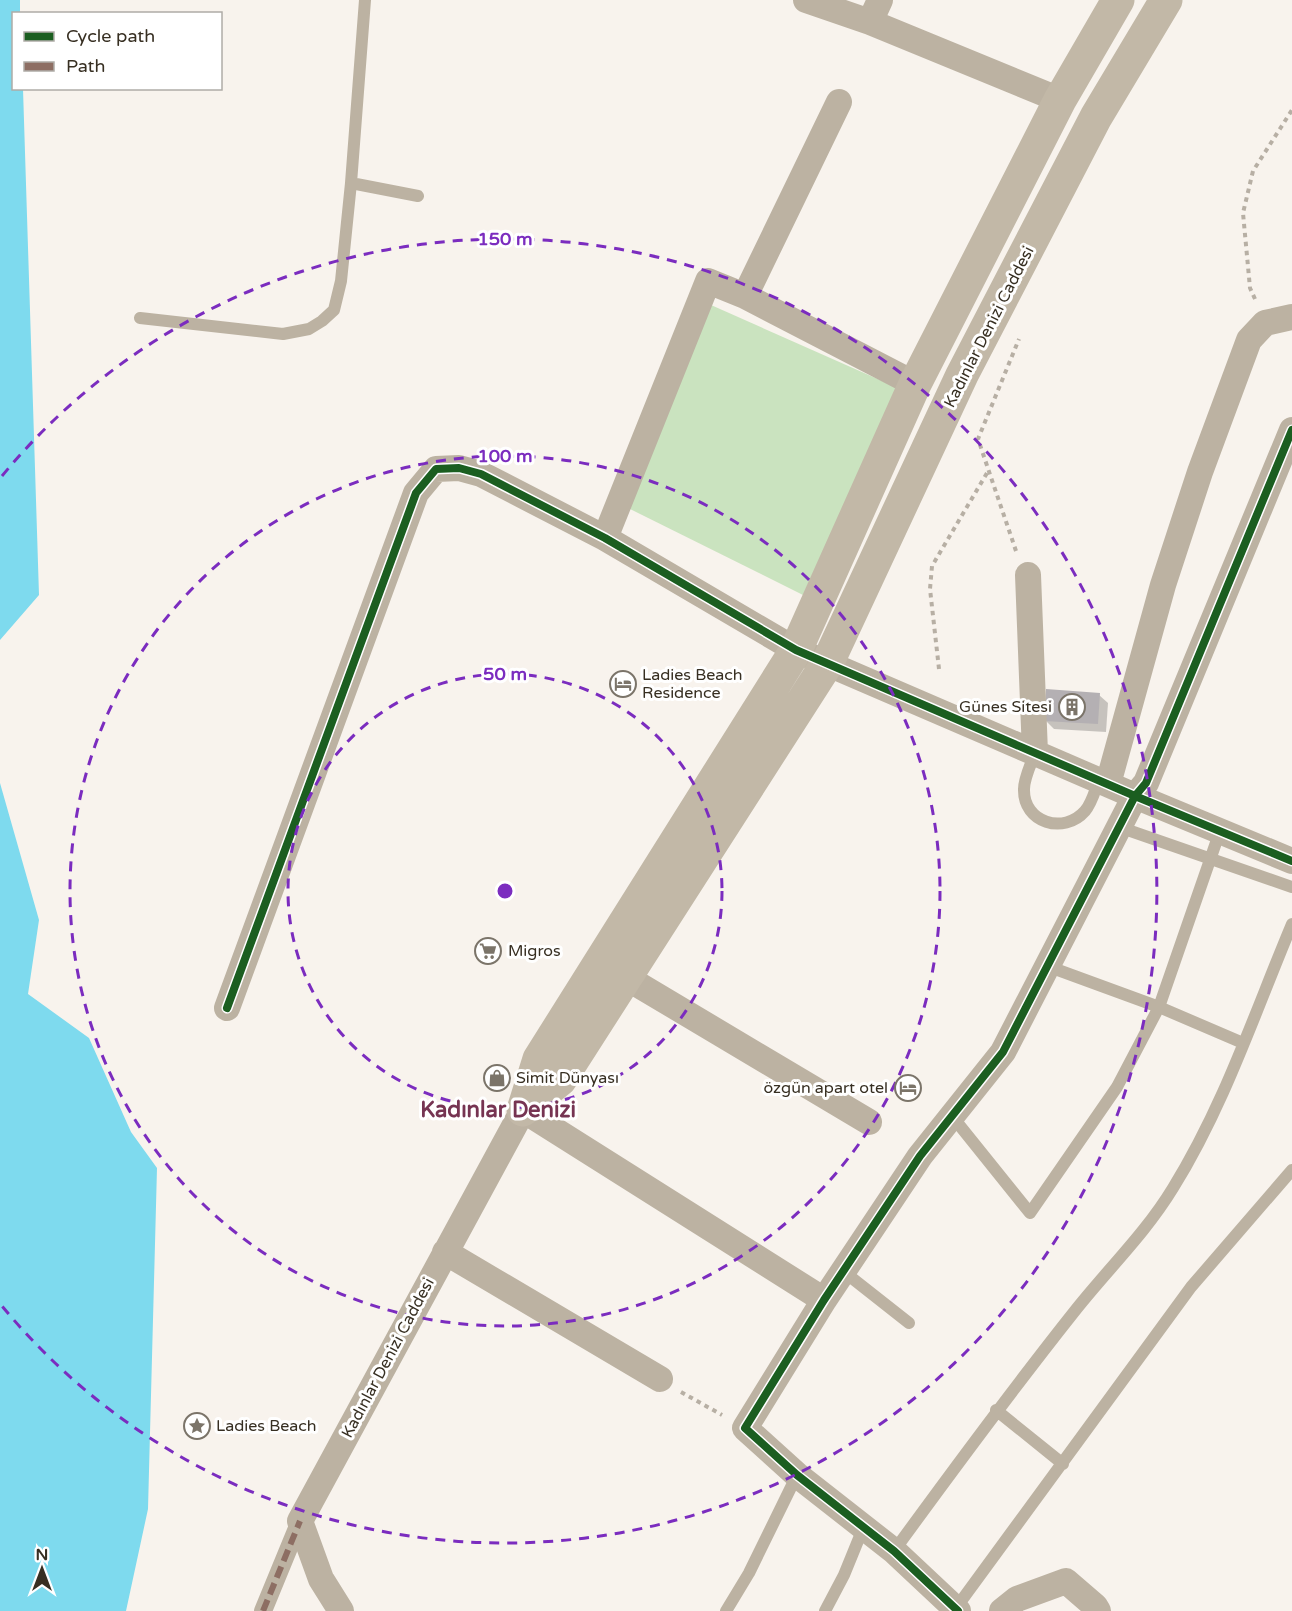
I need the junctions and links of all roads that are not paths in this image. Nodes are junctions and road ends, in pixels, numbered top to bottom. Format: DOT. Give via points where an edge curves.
graph roads {
  1 [pos="365,0"];
  2 [pos="806,0"];
  3 [pos="1118,0"];
  4 [pos="1166,0"];
  5 [pos="875,11"];
  6 [pos="1060,100"];
  7 [pos="839,102"];
  8 [pos="351,183"];
  9 [pos="418,196"];
  10 [pos="745,296"];
  11 [pos="1292,317"];
  12 [pos="141,318"];
  13 [pos="915,384"];
  14 [pos="1292,430"];
  15 [pos="605,538"];
  16 [pos="1028,575"];
  17 [pos="796,650"];
  18 [pos="828,662"];
  19 [pos="1035,753"];
  20 [pos="1103,782"];
  21 [pos="1135,796"];
  22 [pos="1119,827"];
  23 [pos="1220,831"];
  24 [pos="1210,860"];
  25 [pos="1292,861"];
  26 [pos="1292,887"];
  27 [pos="1292,924"];
  28 [pos="1047,966"];
  29 [pos="627,978"];
  30 [pos="1159,1007"];
  31 [pos="227,1008"];
  32 [pos="1243,1043"];
  33 [pos="523,1110"];
  34 [pos="952,1116"];
  35 [pos="869,1122"];
  36 [pos="1292,1170"];
  37 [pos="445,1252"];
  38 [pos="843,1271"];
  39 [pos="824,1300"];
  40 [pos="909,1323"];
  41 [pos="660,1380"];
  42 [pos="996,1410"];
  43 [pos="1063,1464"];
  44 [pos="797,1475"];
  45 [pos="300,1521"];
  46 [pos="864,1526"];
  47 [pos="894,1551"];
  48 [pos="957,1610"];
  49 [pos="263,1611"];
  50 [pos="341,1611"];
  51 [pos="726,1611"];
  52 [pos="825,1611"];
  53 [pos="1002,1611"];
  54 [pos="1098,1611"];
  1 -- 8 [label="lane"];
  2 -- 5 [label="street"];
  3 -- 6 [label="main road"];
  4 -- 18 [label="main road, Kadınlar Denizi Caddesi" via="1096,117 962,375"];
  5 -- 6 [label="street"];
  6 -- 13 [label="main road"];
  7 -- 10 [label="street"];
  8 -- 9 [label="lane"];
  8 -- 12 [label="lane" via="341,281 334,310 322,321 309,329 283,334"];
  10 -- 13 [label="street"];
  10 -- 15 [label="street" via="708,281"];
  11 -- 20 [label="street" via="1265,323 1249,340 1200,472"];
  13 -- 17 [label="main road"];
  14 -- 21 [label="street" via="1181,702 1146,783"];
  15 -- 17 [label="street"];
  15 -- 31 [label="street" via="481,474 459,468 436,469 416,493"];
  16 -- 19 [label="street"];
  17 -- 18 [label="street"];
  17 -- 33 [label="main road" via="539,1059"];
  18 -- 19 [label="street"];
  18 -- 29 [label="main road, Kadınlar Denizi Caddesi"];
  19 -- 20 [label="street"];
  19 -- 20 [label="lane" via="1024,787 1025,797 1034,815 1043,822 1059,824 1079,816"];
  20 -- 21 [label="street"];
  21 -- 22 [label="street"];
  21 -- 23 [label="street"];
  22 -- 24 [label="lane"];
  22 -- 28 [label="street"];
  23 -- 24 [label="lane"];
  23 -- 25 [label="street"];
  24 -- 26 [label="lane"];
  24 -- 30 [label="lane"];
  27 -- 32 [label="lane"];
  28 -- 30 [label="lane"];
  28 -- 34 [label="street" via="1003,1052"];
  29 -- 33 [label="main road, Kadınlar Denizi Caddesi" via="560,1080"];
  29 -- 35 [label="street"];
  30 -- 32 [label="lane"];
  30 -- 34 [label="lane" via="1116,1087 1030,1214"];
  32 -- 42 [label="lane" via="1214,1114 1172,1191"];
  33 -- 37 [label="street, Kadınlar Denizi Caddesi"];
  33 -- 39 [label="street"];
  34 -- 38 [label="street" via="920,1155"];
  36 -- 43 [label="lane" via="1191,1287"];
  37 -- 41 [label="street"];
  37 -- 45 [label="street, Kadınlar Denizi Caddesi"];
  38 -- 39 [label="street"];
  38 -- 40 [label="lane"];
  39 -- 44 [label="street" via="745,1428"];
  42 -- 43 [label="lane"];
  42 -- 47 [label="lane"];
  43 -- 48 [label="lane"];
  44 -- 46 [label="street"];
  44 -- 51 [label="lane"];
  45 -- 49 [label="street, Kadınlar Denizi Caddesi"];
  45 -- 50 [label="street" via="321,1579"];
  46 -- 47 [label="street"];
  46 -- 52 [label="lane"];
  47 -- 48 [label="street"];
  53 -- 54 [label="street" via="1017,1599 1066,1581"];
}
